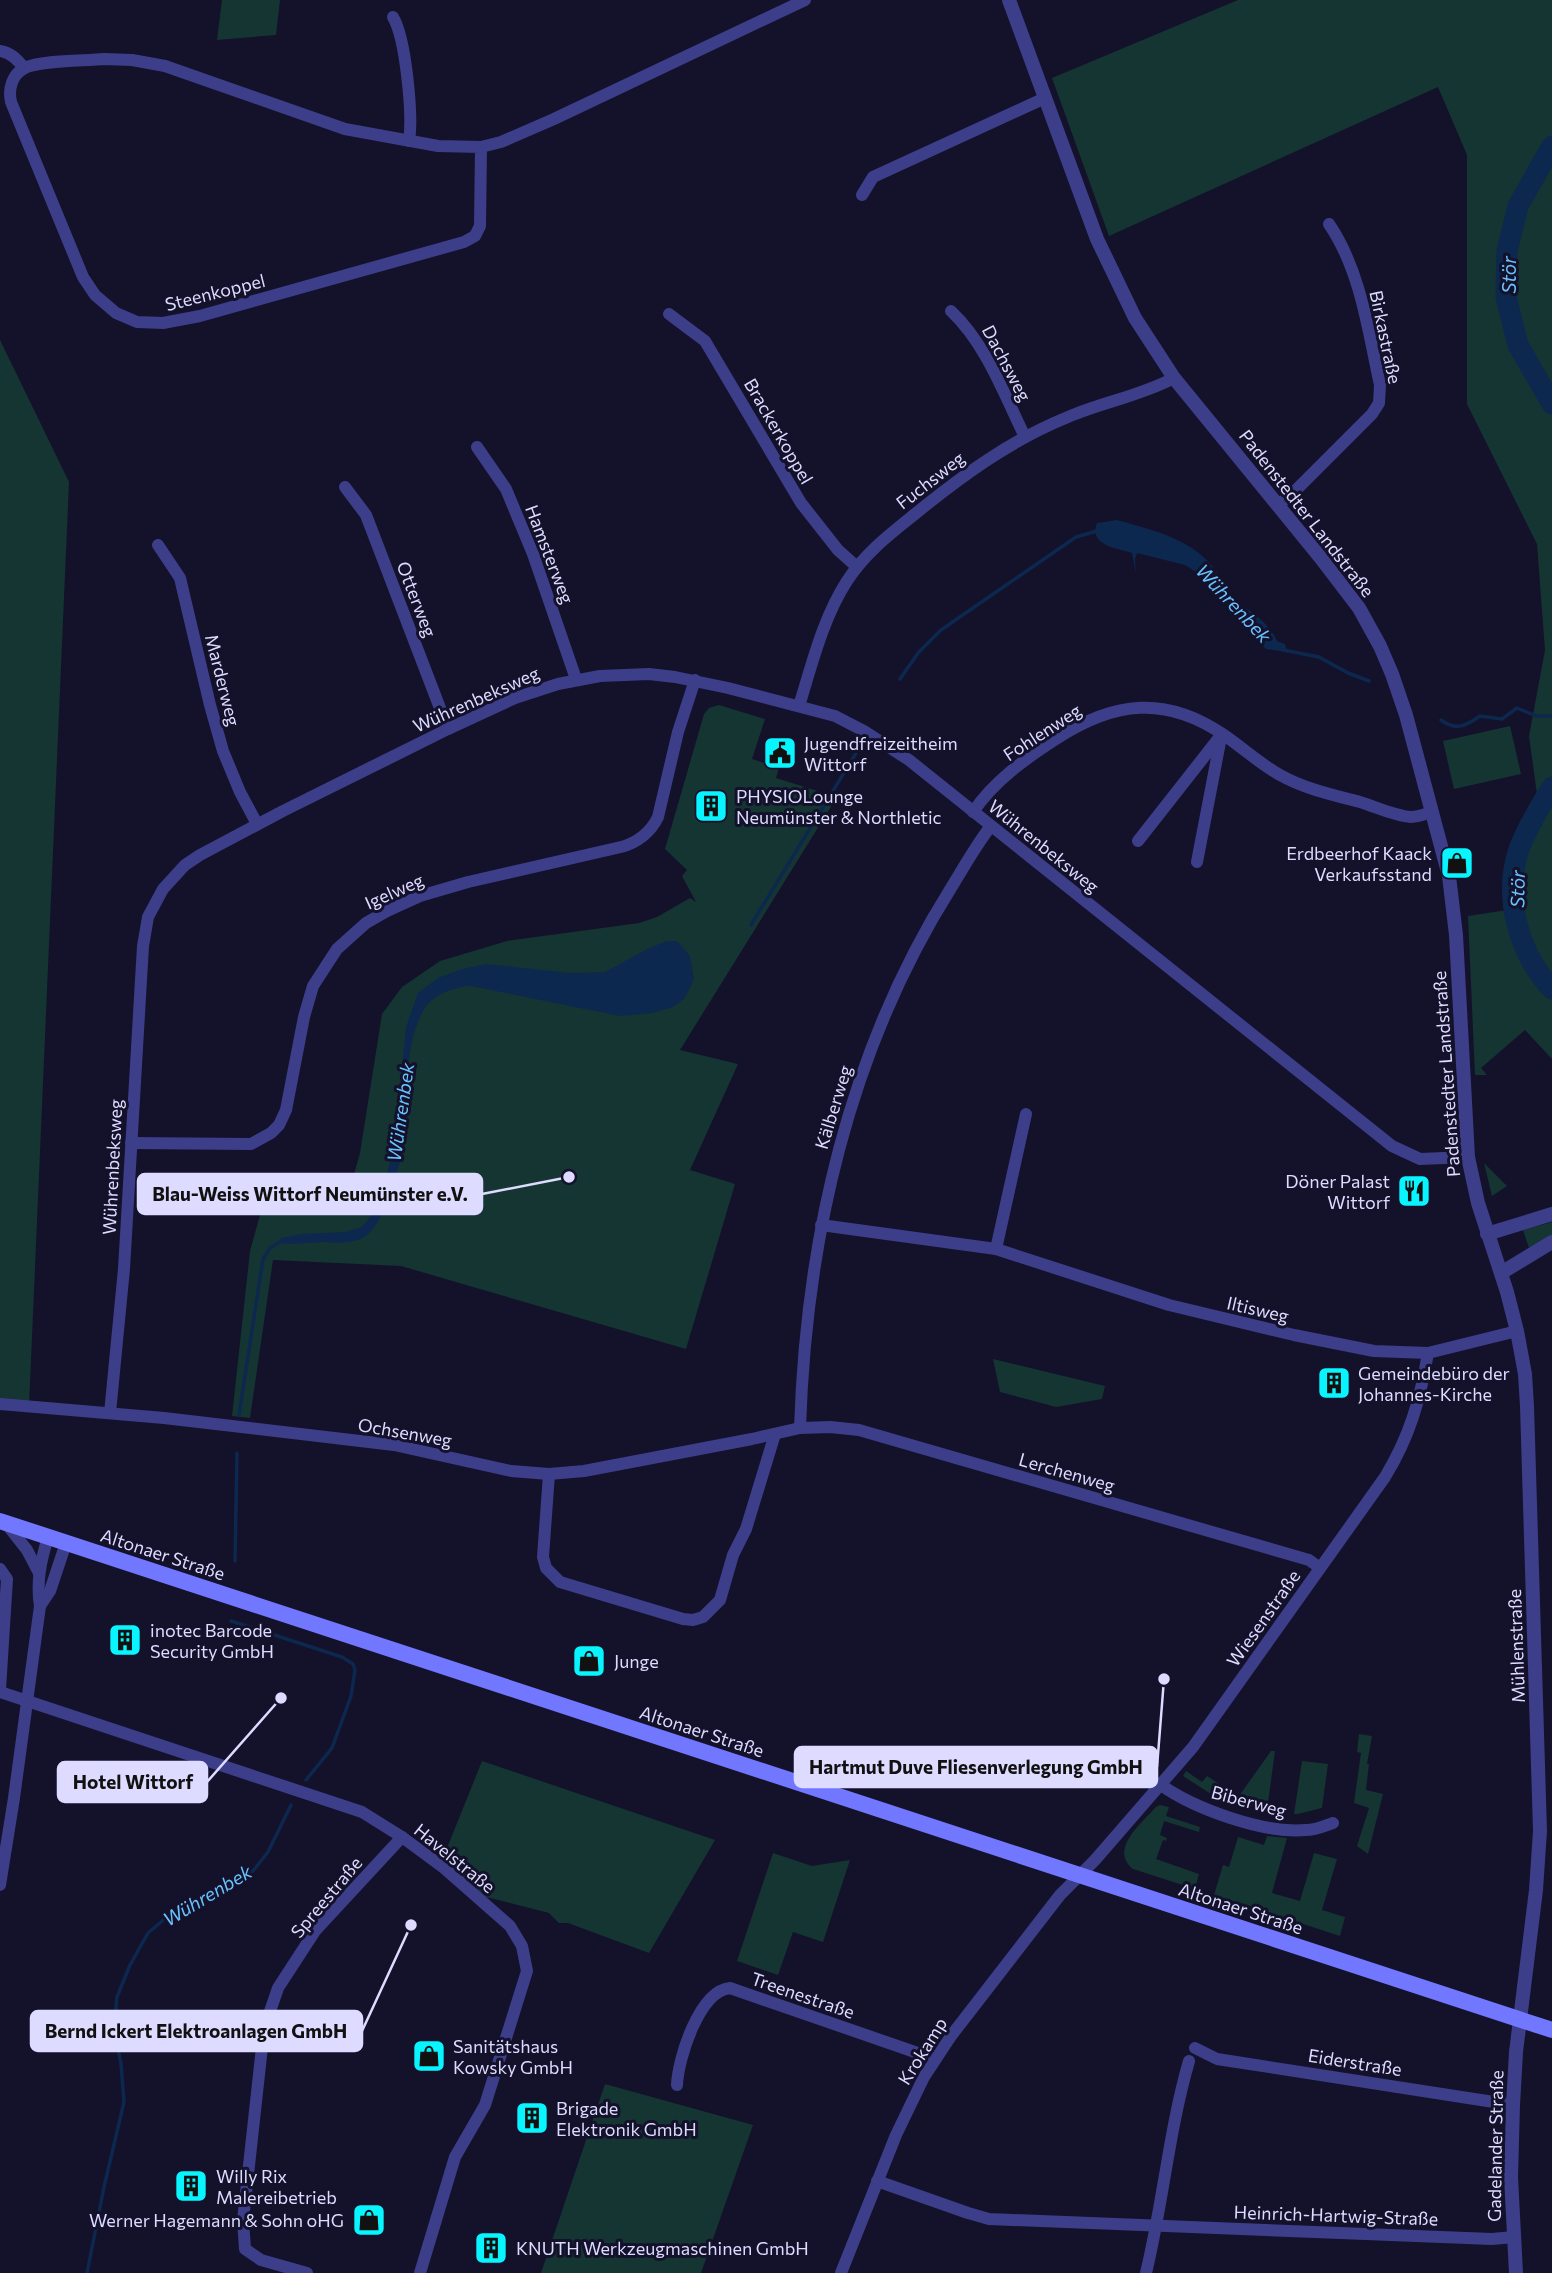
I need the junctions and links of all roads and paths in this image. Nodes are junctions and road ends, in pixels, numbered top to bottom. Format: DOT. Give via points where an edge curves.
graph roads {
  1 [pos="805,0"];
  2 [pos="1009,0"];
  3 [pos="393,17"];
  4 [pos="0,51"];
  5 [pos="24,68"];
  6 [pos="4,92"];
  7 [pos="1045,97"];
  8 [pos="409,141"];
  9 [pos="481,147"];
  10 [pos="862,195"];
  11 [pos="1329,224"];
  12 [pos="951,311"];
  13 [pos="669,314"];
  14 [pos="1174,378"];
  15 [pos="1026,437"];
  16 [pos="477,447"];
  17 [pos="345,487"];
  18 [pos="1278,505"];
  19 [pos="158,545"];
  20 [pos="857,567"];
  21 [pos="576,679"];
  22 [pos="695,681"];
  23 [pos="799,705"];
  24 [pos="448,729"];
  25 [pos="1222,734"];
  26 [pos="973,812"];
  27 [pos="1432,812"];
  28 [pos="257,824"];
  29 [pos="991,826"];
  30 [pos="1138,841"];
  31 [pos="1197,862"];
  32 [pos="1026,1114"];
  33 [pos="131,1143"];
  34 [pos="1468,1157"];
  35 [pos="1552,1214"];
  36 [pos="821,1225"];
  37 [pos="1487,1234"];
  38 [pos="1552,1242"];
  39 [pos="996,1249"];
  40 [pos="1501,1273"];
  41 [pos="1517,1331"];
  42 [pos="1428,1353"];
  43 [pos="0,1404"];
  44 [pos="110,1413"];
  45 [pos="800,1428"];
  46 [pos="775,1434"];
  47 [pos="549,1474"];
  48 [pos="2,1522"];
  49 [pos="48,1537"];
  50 [pos="66,1543"];
  51 [pos="1320,1568"];
  52 [pos="0,1569"];
  53 [pos="39,1573"];
  54 [pos="40,1606"];
  55 [pos="0,1691"];
  56 [pos="26,1701"];
  57 [pos="1161,1785"];
  58 [pos="1333,1823"];
  59 [pos="402,1837"];
  60 [pos="1080,1875"];
  61 [pos="0,1885"];
  62 [pos="1520,2020"];
  63 [pos="1552,2030"];
  64 [pos="1195,2048"];
  65 [pos="935,2059"];
  66 [pos="1189,2061"];
  67 [pos="677,2085"];
  68 [pos="1513,2105"];
  69 [pos="877,2181"];
  70 [pos="1157,2226"];
  71 [pos="1514,2237"];
  72 [pos="307,2273"];
  73 [pos="421,2273"];
  74 [pos="841,2273"];
  75 [pos="1146,2273"];
  76 [pos="1516,2273"];
  1 -- 9 [label="street" via="554,119"];
  2 -- 7 [label="street, Padenstedter Landstraße"];
  3 -- 8 [label="street" via="402,37"];
  4 -- 5 [label="street"];
  5 -- 6 [label="street, Steenkoppel"];
  5 -- 8 [label="street" via="111,59 165,66 345,129"];
  6 -- 9 [label="street, Steenkoppel" via="83,277 110,309 145,323 200,316 470,239 480,226"];
  7 -- 10 [label="street" via="873,177"];
  7 -- 14 [label="street, Padenstedter Landstraße" via="1115,280"];
  8 -- 9 [label="street"];
  11 -- 18 [label="street, Birkastraße" via="1352,265 1380,398 1373,414"];
  12 -- 15 [label="street, Dachsweg" via="977,340"];
  13 -- 20 [label="street, Brackerkoppel" via="705,341 801,503"];
  14 -- 15 [label="street, Fuchsweg"];
  14 -- 18 [label="street, Padenstedter Landstraße"];
  15 -- 20 [label="street, Fuchsweg" via="950,485 883,539"];
  16 -- 21 [label="street, Hamsterweg" via="506,489"];
  17 -- 24 [label="street, Otterweg" via="366,515"];
  18 -- 27 [label="street, Padenstedter Landstraße" via="1359,608 1380,646 1406,715"];
  19 -- 28 [label="street, Marderweg" via="180,578 223,751"];
  20 -- 23 [label="street, Fuchsweg" via="829,616"];
  21 -- 22 [label="street, Wührenbeksweg" via="649,674"];
  21 -- 24 [label="street, Wührenbeksweg" via="515,698"];
  22 -- 23 [label="street, Wührenbeksweg"];
  22 -- 33 [label="street, Igelweg" via="658,817 640,839 420,896 366,923 337,949 313,986 286,1110 271,1133 251,1143"];
  23 -- 26 [label="street, Wührenbeksweg" via="864,731 909,760"];
  24 -- 28 [label="street, Wührenbeksweg"];
  25 -- 26 [label="street, Fohlenweg" via="1169,709 1140,706 1117,710 1073,729 1024,761 987,793"];
  25 -- 27 [label="street, Fohlenweg" via="1267,767 1309,788 1408,816"];
  25 -- 30 [label="street"];
  25 -- 31 [label="street"];
  26 -- 29 [label="street, Wührenbeksweg"];
  27 -- 34 [label="street, Padenstedter Landstraße" via="1449,876 1456,935"];
  28 -- 33 [label="street, Wührenbeksweg" via="185,865 163,889 148,918 139,979"];
  29 -- 34 [label="street, Wührenbeksweg" via="1392,1146 1420,1159"];
  29 -- 36 [label="street, Kälberweg" via="928,925 892,996 850,1108"];
  32 -- 39 [label="street"];
  33 -- 44 [label="street, Wührenbeksweg"];
  34 -- 37 [label="street, Padenstedter Landstraße"];
  35 -- 37 [label="street"];
  36 -- 39 [label="street, Iltisweg"];
  36 -- 45 [label="street, Kälberweg" via="804,1344"];
  37 -- 40 [label="street, Mühlenstraße"];
  38 -- 40 [label="street"];
  39 -- 42 [label="street, Iltisweg" via="1203,1314 1374,1351"];
  40 -- 41 [label="street, Mühlenstraße"];
  41 -- 42 [label="street, Iltisweg"];
  41 -- 62 [label="street, Mühlenstraße" via="1527,1406 1540,1831"];
  42 -- 51 [label="street, Wiesenstraße" via="1415,1417 1399,1454"];
  43 -- 44 [label="street, Ochsenweg"];
  44 -- 47 [label="street, Ochsenweg" via="394,1445 511,1471"];
  45 -- 46 [label="street, Ochsenweg"];
  45 -- 51 [label="street, Lerchenweg" via="859,1430 1309,1560"];
  46 -- 47 [label="street, Ochsenweg"];
  46 -- 47 [label="street" via="720,1600 704,1617 693,1620 560,1582 551,1575 543,1557"];
  48 -- 49 [label="main road, Altonaer Straße"];
  48 -- 53 [label="street" via="27,1550"];
  49 -- 50 [label="main road, Altonaer Straße"];
  49 -- 53 [label="street"];
  50 -- 54 [label="street" via="50,1591"];
  50 -- 60 [label="main road, Altonaer Straße"];
  51 -- 57 [label="street, Wiesenstraße"];
  52 -- 55 [label="street" via="7,1579"];
  53 -- 54 [label="street"];
  54 -- 56 [label="street"];
  55 -- 56 [label="street"];
  56 -- 59 [label="street, Havelstraße" via="362,1812"];
  56 -- 61 [label="street"];
  57 -- 58 [label="street, Biberweg" via="1208,1810 1248,1822 1292,1830"];
  57 -- 60 [label="street, Wiesenstraße"];
  59 -- 72 [label="street, Spreestraße" via="315,1931 278,1988 264,2029 243,2220 245,2249 261,2260"];
  59 -- 73 [label="street, Havelstraße" via="510,1926 522,1946 527,1971 485,2105 455,2157"];
  60 -- 62 [label="main road, Altonaer Straße"];
  60 -- 65 [label="street, Krokamp" via="973,2005"];
  62 -- 63 [label="main road, Altonaer Straße"];
  62 -- 68 [label="street, Gadelander Straße"];
  64 -- 68 [label="street, Eiderstraße" via="1217,2059"];
  65 -- 67 [label="street, Treenestraße" via="725,1989 713,1997 686,2040"];
  65 -- 69 [label="street, Krokamp"];
  66 -- 70 [label="street"];
  68 -- 71 [label="street, Gadelander Straße"];
  69 -- 70 [label="street, Heinrich-Hartwig-Straße" via="982,2217"];
  69 -- 74 [label="street, Krokamp"];
  70 -- 71 [label="street, Heinrich-Hartwig-Straße"];
  70 -- 75 [label="street"];
  71 -- 76 [label="street, Gadelander Straße"];
}
